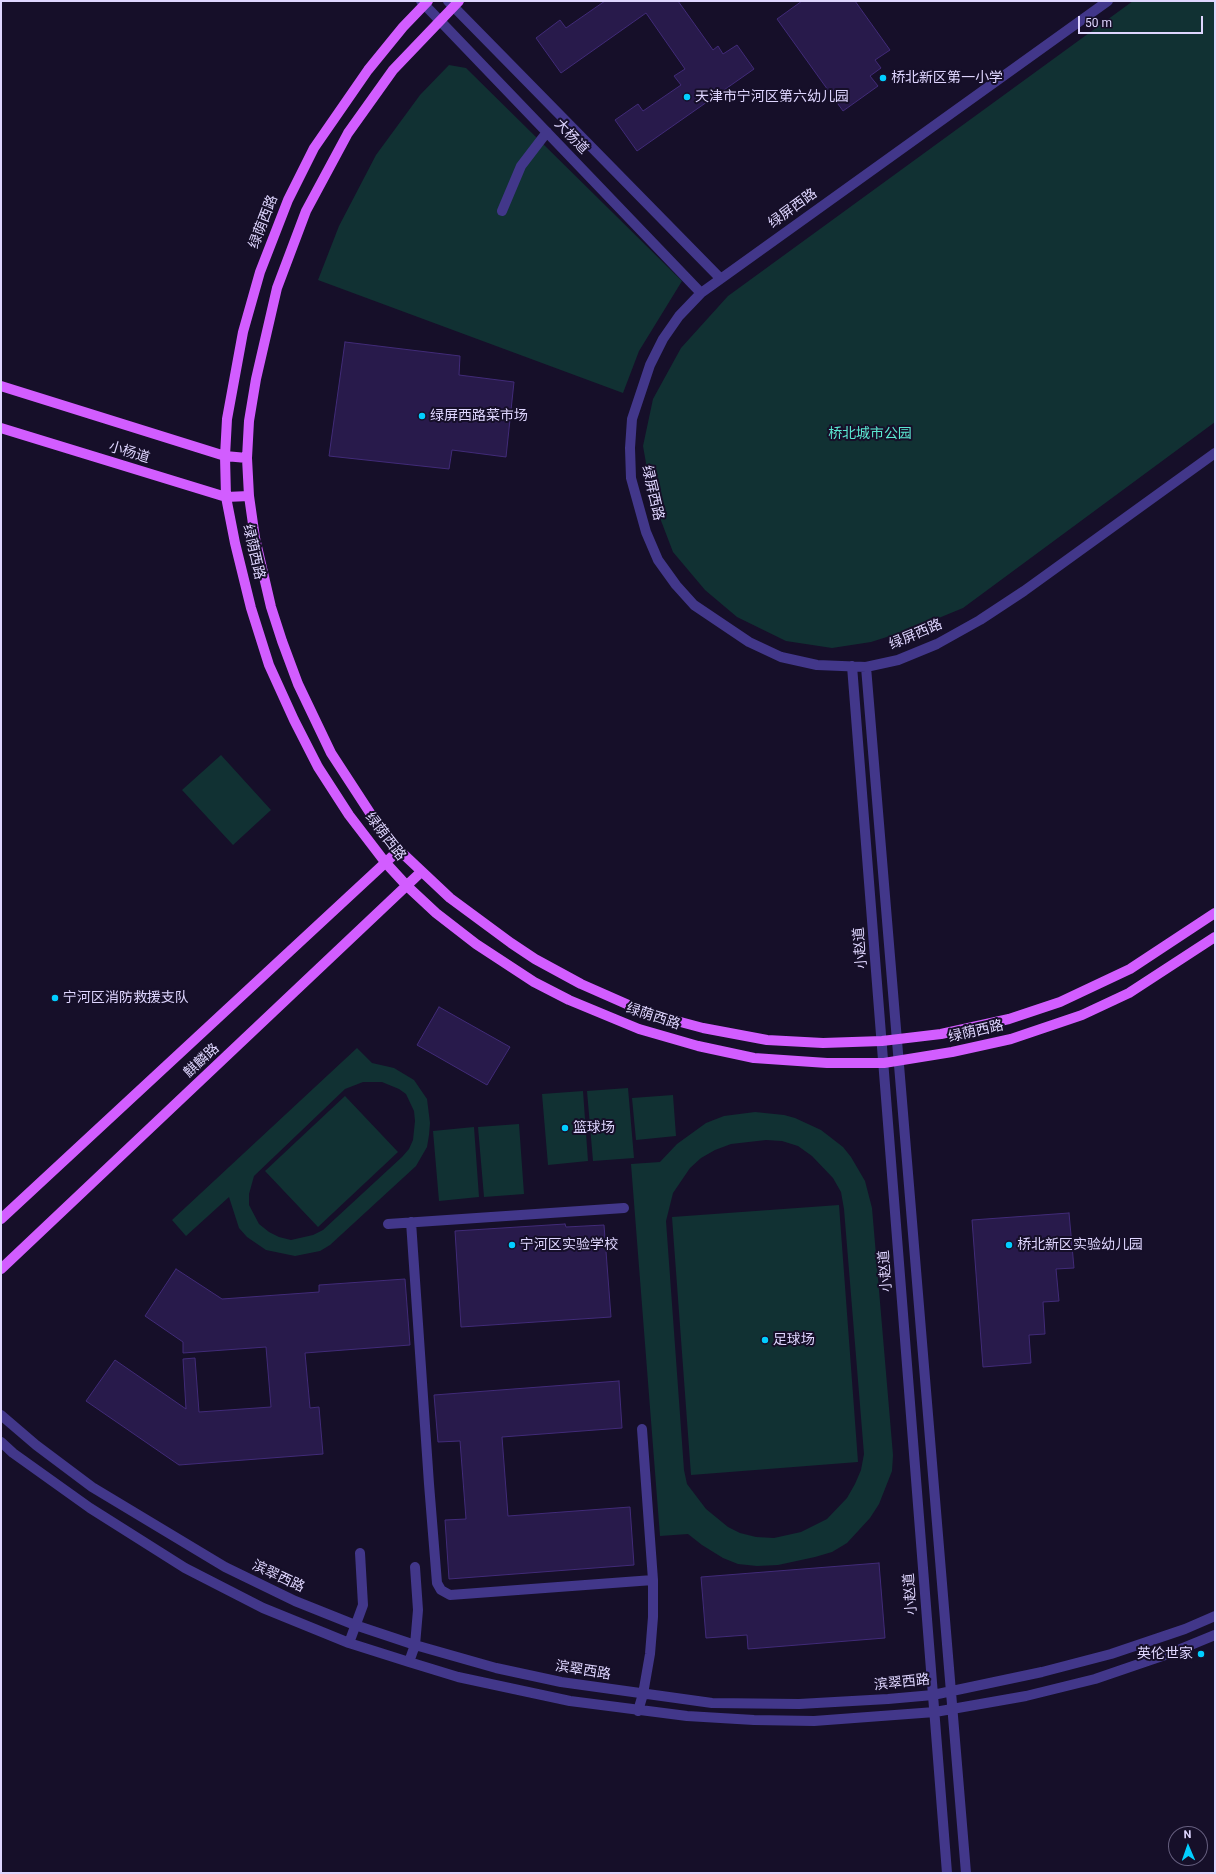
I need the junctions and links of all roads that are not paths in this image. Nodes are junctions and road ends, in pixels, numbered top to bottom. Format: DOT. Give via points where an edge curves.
graph roads {
  1 [pos="1108,1"];
  2 [pos="425,2"];
  3 [pos="454,3"];
  4 [pos="440,20"];
  5 [pos="547,132"];
  6 [pos="502,211"];
  7 [pos="720,278"];
  8 [pos="701,293"];
  9 [pos="1,386"];
  10 [pos="1,428"];
  11 [pos="1215,453"];
  12 [pos="225,456"];
  13 [pos="247,458"];
  14 [pos="249,496"];
  15 [pos="226,498"];
  16 [pos="852,666"];
  17 [pos="866,666"];
  18 [pos="399,850"];
  19 [pos="385,862"];
  20 [pos="421,872"];
  21 [pos="407,886"];
  22 [pos="1215,913"];
  23 [pos="1215,937"];
  24 [pos="897,1040"];
  25 [pos="882,1041"];
  26 [pos="898,1061"];
  27 [pos="884,1063"];
  28 [pos="624,1208"];
  29 [pos="1,1219"];
  30 [pos="411,1222"];
  31 [pos="388,1224"];
  32 [pos="1,1269"];
  33 [pos="1,1415"];
  34 [pos="642,1429"];
  35 [pos="1,1442"];
  36 [pos="360,1552"];
  37 [pos="415,1567"];
  38 [pos="653,1580"];
  39 [pos="1215,1616"];
  40 [pos="355,1625"];
  41 [pos="1215,1635"];
  42 [pos="349,1642"];
  43 [pos="414,1646"];
  44 [pos="409,1662"];
  45 [pos="951,1691"];
  46 [pos="643,1694"];
  47 [pos="933,1695"];
  48 [pos="953,1710"];
  49 [pos="638,1711"];
  50 [pos="935,1712"];
  51 [pos="948,1873"];
  52 [pos="966,1873"];
  1 -- 7 [label="street, 绿屏西路"];
  2 -- 4 [label="street, 大杨道"];
  2 -- 12 [label="main road, 绿荫西路" via="368,70 314,148 288,200 260,272 243,332 227,420"];
  3 -- 4 [label="main road, 绿荫西路"];
  3 -- 7 [label="street, 大杨道"];
  4 -- 5 [label="street, 大杨道"];
  4 -- 13 [label="main road, 绿荫西路" via="393,70 348,133 306,211 277,288 256,379 249,421"];
  5 -- 6 [label="street" via="521,166"];
  5 -- 8 [label="street, 大杨道"];
  7 -- 8 [label="street, 绿屏西路"];
  8 -- 16 [label="street, 绿屏西路" via="679,316 663,339 650,364 632,419 631,478 646,532 658,560 676,585 694,605 722,625 780,657 817,666"];
  9 -- 12 [label="main road, 小杨道"];
  10 -- 15 [label="main road, 小杨道"];
  11 -- 17 [label="street, 绿屏西路" via="980,620 937,644 898,660"];
  12 -- 13 [label="main road, 小杨道"];
  12 -- 15 [label="main road, 绿荫西路"];
  13 -- 14 [label="main road, 绿荫西路"];
  14 -- 15 [label="main road, 小杨道"];
  14 -- 18 [label="main road, 绿荫西路" via="255,538 271,607 298,684 331,753 374,819"];
  15 -- 19 [label="main road, 绿荫西路" via="251,608 280,691 318,767 349,815"];
  16 -- 17 [label="street, 绿屏西路"];
  16 -- 25 [label="street, 小赵道"];
  17 -- 24 [label="street, 小赵道"];
  18 -- 19 [label="main road, 麒麟路"];
  18 -- 20 [label="main road, 绿荫西路"];
  19 -- 21 [label="main road, 绿荫西路"];
  19 -- 29 [label="main road, 麒麟路"];
  20 -- 21 [label="main road, 麒麟路"];
  20 -- 25 [label="main road, 绿荫西路" via="450,898 535,959 581,984 640,1010 703,1028 767,1040 823,1043"];
  21 -- 27 [label="main road, 绿荫西路" via="453,926 509,967 569,1000 639,1029 698,1046 754,1058 827,1064"];
  21 -- 32 [label="main road, 麒麟路"];
  22 -- 24 [label="main road, 绿荫西路" via="1130,969 1060,1002 972,1028"];
  23 -- 26 [label="main road, 绿荫西路" via="1129,993 1082,1015 1011,1039 965,1050"];
  24 -- 25 [label="main road, 绿荫西路"];
  24 -- 26 [label="street, 小赵道"];
  25 -- 27 [label="street, 小赵道"];
  26 -- 27 [label="main road, 绿荫西路"];
  26 -- 45 [label="street, 小赵道"];
  27 -- 47 [label="street, 小赵道"];
  28 -- 30 [label="street"];
  30 -- 31 [label="street"];
  30 -- 38 [label="street" via="437,1583 441,1590 450,1595"];
  33 -- 40 [label="street, 滨翠西路" via="92,1487 159,1528 225,1567 295,1601"];
  34 -- 38 [label="street"];
  35 -- 42 [label="street" via="90,1508 185,1568 263,1608"];
  36 -- 40 [label="street" via="363,1605"];
  37 -- 43 [label="street" via="418,1610"];
  38 -- 46 [label="street" via="653,1624"];
  39 -- 45 [label="street, 滨翠西路" via="1111,1654"];
  40 -- 42 [label="street"];
  40 -- 43 [label="street, 滨翠西路"];
  41 -- 48 [label="street" via="1095,1679"];
  42 -- 44 [label="street"];
  43 -- 44 [label="street"];
  43 -- 46 [label="street, 滨翠西路" via="561,1682"];
  44 -- 49 [label="street" via="509,1689"];
  45 -- 47 [label="street, 滨翠西路"];
  45 -- 48 [label="street, 小赵道"];
  46 -- 47 [label="street, 滨翠西路" via="758,1704 841,1702"];
  46 -- 49 [label="street"];
  47 -- 50 [label="street, 小赵道"];
  48 -- 50 [label="street"];
  48 -- 52 [label="street, 小赵道"];
  49 -- 50 [label="street" via="754,1720 814,1721"];
  50 -- 51 [label="street, 小赵道"];
}
